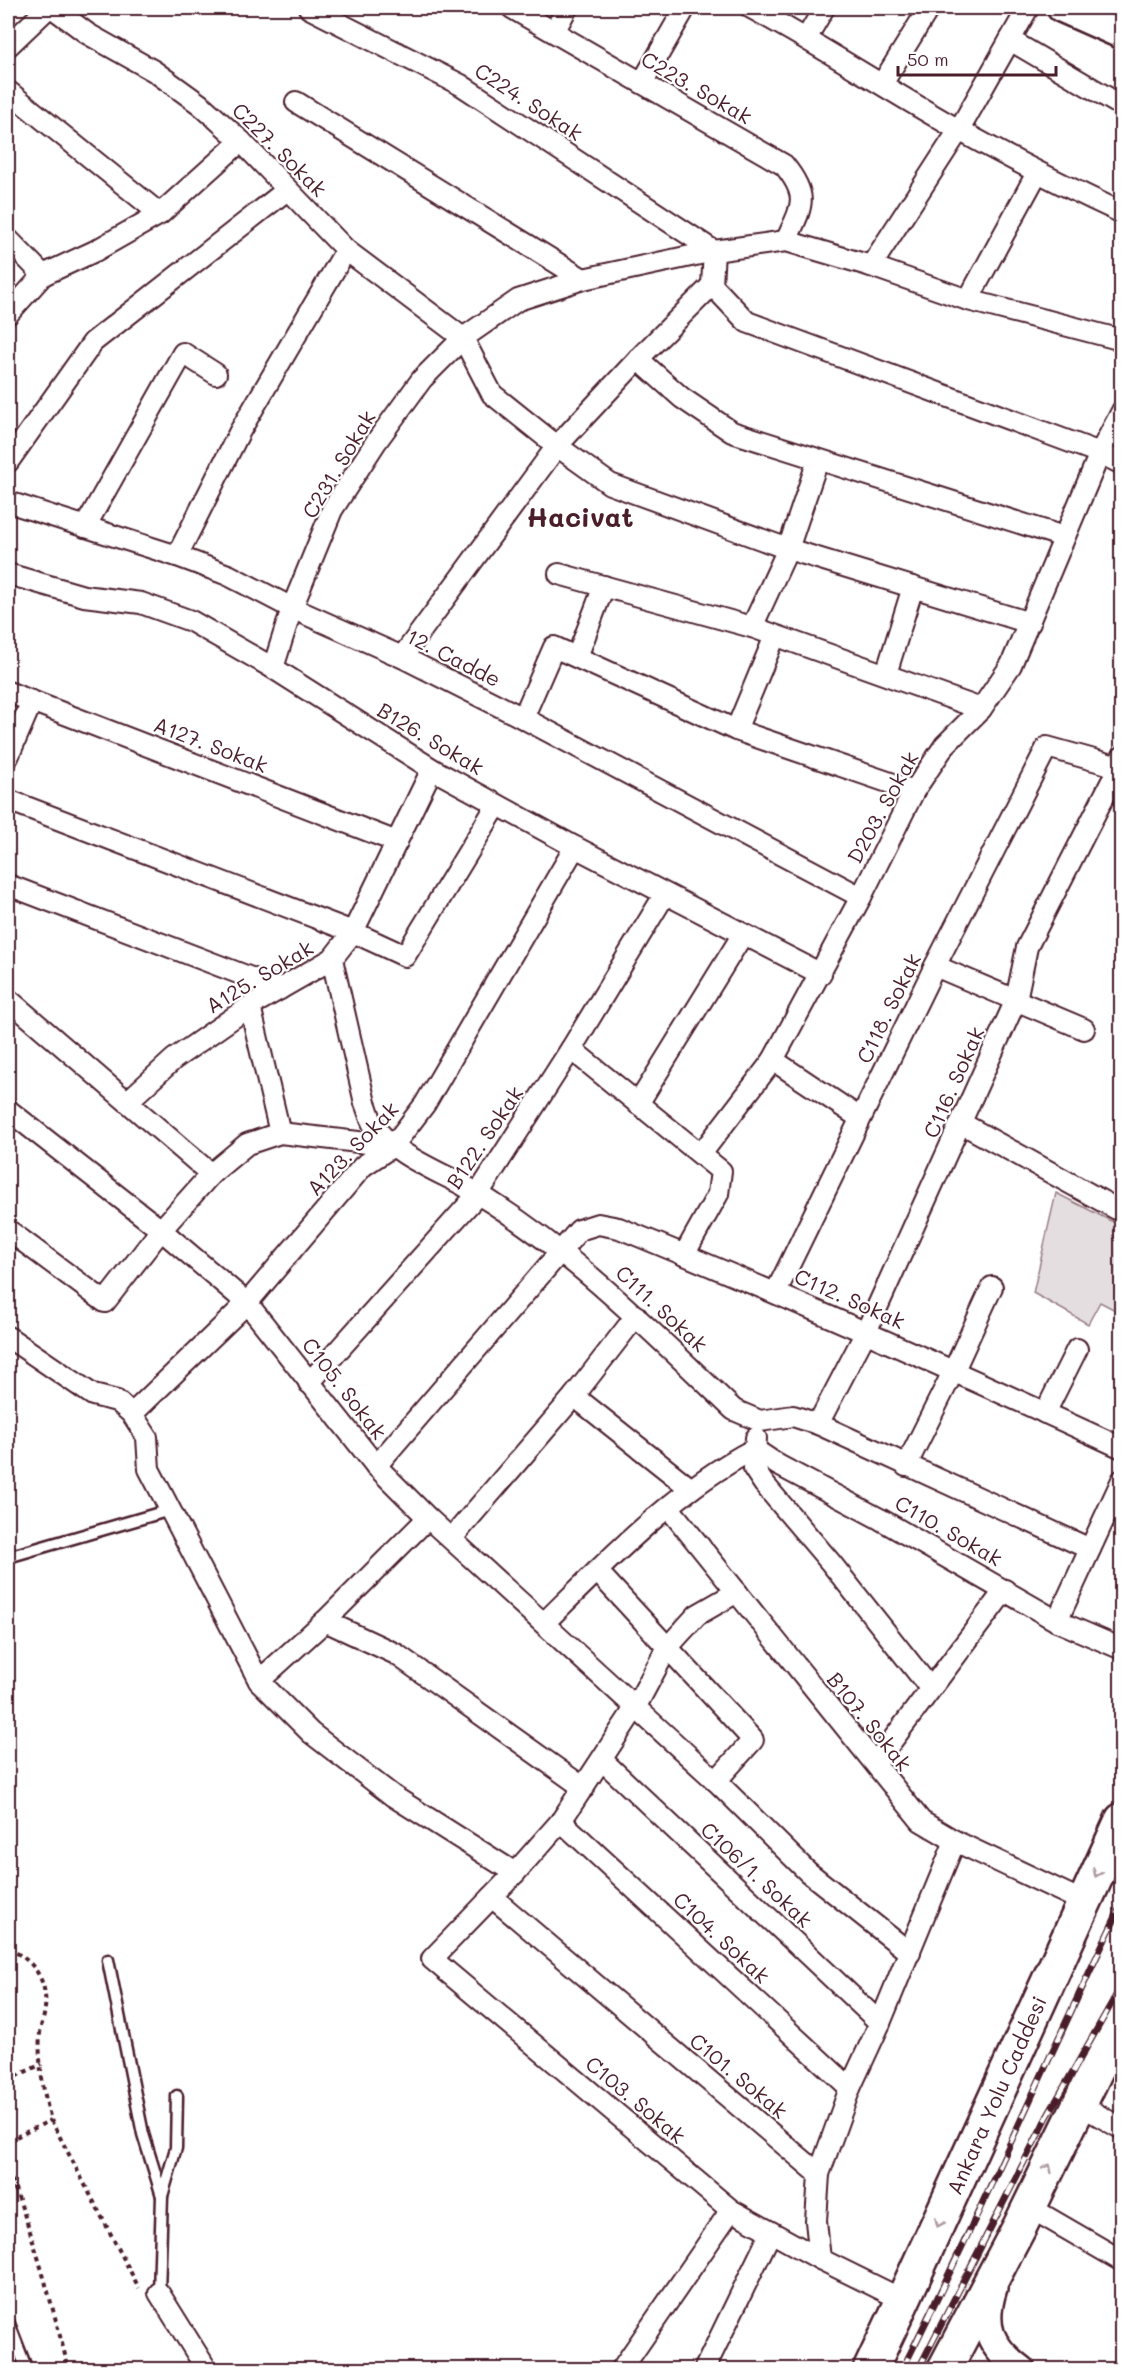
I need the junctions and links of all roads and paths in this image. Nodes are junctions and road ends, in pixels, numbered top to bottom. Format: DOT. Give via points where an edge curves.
graph roads {
  1 [pos="48,8"];
  2 [pos="53,8"];
  3 [pos="309,8"];
  4 [pos="512,8"];
  5 [pos="567,8"];
  6 [pos="685,8"];
  7 [pos="752,8"];
  8 [pos="824,8"];
  9 [pos="929,8"];
  10 [pos="1028,8"];
  11 [pos="1064,8"];
  12 [pos="554,32"];
  13 [pos="1122,35"];
  14 [pos="807,37"];
  15 [pos="1010,40"];
  16 [pos="8,45"];
  17 [pos="642,83"];
  18 [pos="882,84"];
  19 [pos="8,91"];
  20 [pos="296,102"];
  21 [pos="1122,106"];
  22 [pos="959,130"];
  23 [pos="241,141"];
  24 [pos="1037,173"];
  25 [pos="287,190"];
  26 [pos="1122,213"];
  27 [pos="160,214"];
  28 [pos="8,240"];
  29 [pos="786,241"];
  30 [pos="346,250"];
  31 [pos="714,251"];
  32 [pos="871,266"];
  33 [pos="43,275"];
  34 [pos="583,279"];
  35 [pos="712,285"];
  36 [pos="968,300"];
  37 [pos="8,314"];
  38 [pos="463,338"];
  39 [pos="1122,340"];
  40 [pos="638,359"];
  41 [pos="216,374"];
  42 [pos="1122,411"];
  43 [pos="557,446"];
  44 [pos="1101,453"];
  45 [pos="818,460"];
  46 [pos="8,462"];
  47 [pos="1122,464"];
  48 [pos="8,502"];
  49 [pos="85,527"];
  50 [pos="1064,537"];
  51 [pos="788,549"];
  52 [pos="177,556"];
  53 [pos="8,574"];
  54 [pos="559,574"];
  55 [pos="604,586"];
  56 [pos="913,587"];
  57 [pos="292,608"];
  58 [pos="1030,623"];
  59 [pos="752,627"];
  60 [pos="775,636"];
  61 [pos="402,657"];
  62 [pos="577,657"];
  63 [pos="273,668"];
  64 [pos="886,674"];
  65 [pos="8,692"];
  66 [pos="32,701"];
  67 [pos="981,709"];
  68 [pos="523,718"];
  69 [pos="736,730"];
  70 [pos="8,757"];
  71 [pos="1120,762"];
  72 [pos="432,769"];
  73 [pos="914,791"];
  74 [pos="8,800"];
  75 [pos="497,805"];
  76 [pos="397,842"];
  77 [pos="575,847"];
  78 [pos="8,885"];
  79 [pos="665,894"];
  80 [pos="861,897"];
  81 [pos="352,932"];
  82 [pos="743,934"];
  83 [pos="332,959"];
  84 [pos="935,966"];
  85 [pos="821,974"];
  86 [pos="280,989"];
  87 [pos="8,999"];
  88 [pos="1016,1000"];
  89 [pos="250,1006"];
  90 [pos="1084,1029"];
  91 [pos="571,1049"];
  92 [pos="773,1060"];
  93 [pos="128,1101"];
  94 [pos="638,1104"];
  95 [pos="8,1110"];
  96 [pos="860,1118"];
  97 [pos="961,1123"];
  98 [pos="280,1132"];
  99 [pos="393,1146"];
  100 [pos="701,1154"];
  101 [pos="211,1174"];
  102 [pos="478,1194"];
  103 [pos="1122,1212"];
  104 [pos="8,1230"];
  105 [pos="161,1230"];
  106 [pos="561,1251"];
  107 [pos="684,1255"];
  108 [pos="992,1287"];
  109 [pos="776,1292"];
  110 [pos="247,1303"];
  111 [pos="636,1316"];
  112 [pos="866,1332"];
  113 [pos="8,1337"];
  114 [pos="1077,1348"];
  115 [pos="954,1370"];
  116 [pos="309,1383"];
  117 [pos="574,1396"];
  118 [pos="1045,1413"];
  119 [pos="132,1414"];
  120 [pos="760,1421"];
  121 [pos="818,1424"];
  122 [pos="1122,1448"];
  123 [pos="754,1449"];
  124 [pos="376,1466"];
  125 [pos="906,1466"];
  126 [pos="1122,1480"];
  127 [pos="691,1489"];
  128 [pos="669,1508"];
  129 [pos="170,1510"];
  130 [pos="428,1518"];
  131 [pos="452,1538"];
  132 [pos="1090,1549"];
  133 [pos="8,1557"];
  134 [pos="597,1571"];
  135 [pos="1005,1590"];
  136 [pos="737,1592"];
  137 [pos="325,1621"];
  138 [pos="1057,1621"];
  139 [pos="544,1623"];
  140 [pos="667,1648"];
  141 [pos="1122,1649"];
  142 [pos="259,1681"];
  143 [pos="930,1688"];
  144 [pos="635,1708"];
  145 [pos="602,1760"];
  146 [pos="876,1762"];
  147 [pos="716,1781"];
  148 [pos="584,1788"];
  149 [pos="1122,1820"];
  150 [pos="561,1821"];
  151 [pos="955,1841"];
  152 [pos="515,1873"];
  153 [pos="492,1897"];
  154 [pos="1084,1902"];
  155 [pos="8,1949"];
  156 [pos="910,1953"];
  157 [pos="108,1960"];
  158 [pos="1122,2018"];
  159 [pos="880,2023"];
  160 [pos="42,2064"];
  161 [pos="8,2080"];
  162 [pos="850,2088"];
  163 [pos="177,2096"];
  164 [pos="1079,2104"];
  165 [pos="51,2120"];
  166 [pos="1122,2129"];
  167 [pos="8,2141"];
  168 [pos="8,2171"];
  169 [pos="819,2174"];
  170 [pos="162,2196"];
  171 [pos="1029,2207"];
  172 [pos="731,2210"];
  173 [pos="771,2232"];
  174 [pos="820,2259"];
  175 [pos="1122,2261"];
  176 [pos="1000,2265"];
  177 [pos="151,2295"];
  178 [pos="903,2300"];
  179 [pos="8,2321"];
  180 [pos="27,2370"];
  181 [pos="69,2370"];
  182 [pos="207,2370"];
  183 [pos="621,2370"];
  184 [pos="704,2370"];
  185 [pos="870,2370"];
  186 [pos="944,2370"];
  187 [pos="1021,2370"];
  1 -- 16 [label="street"];
  2 -- 23 [label="street, C227. Sokak" via="88,34 154,71"];
  3 -- 31 [label="street, C224. Sokak" via="461,84"];
  4 -- 12 [label="street, C223. Sokak"];
  5 -- 12 [label="street"];
  6 -- 17 [label="street"];
  7 -- 14 [label="street"];
  8 -- 14 [label="street"];
  9 -- 18 [label="street"];
  10 -- 15 [label="street"];
  11 -- 13 [label="main road"];
  12 -- 17 [label="street, C223. Sokak"];
  14 -- 18 [label="street"];
  15 -- 21 [label="street"];
  15 -- 22 [label="street"];
  17 -- 29 [label="street, C223. Sokak" via="784,165 798,182 802,206"];
  18 -- 22 [label="street"];
  19 -- 27 [label="street"];
  20 -- 34 [label="street"];
  22 -- 24 [label="street"];
  22 -- 32 [label="street"];
  23 -- 25 [label="street, C227. Sokak"];
  23 -- 27 [label="street"];
  24 -- 26 [label="street"];
  24 -- 36 [label="street"];
  25 -- 30 [label="street, C227. Sokak"];
  25 -- 46 [label="street" via="93,342"];
  27 -- 33 [label="street"];
  28 -- 33 [label="street"];
  29 -- 31 [label="street, C231. Sokak"];
  29 -- 32 [label="street"];
  30 -- 38 [label="street, C227. Sokak"];
  30 -- 52 [label="street" via="240,431"];
  31 -- 34 [label="street, C231. Sokak"];
  31 -- 35 [label="street"];
  32 -- 36 [label="street"];
  33 -- 37 [label="street"];
  34 -- 38 [label="street, C231. Sokak" via="518,300"];
  35 -- 40 [label="street"];
  35 -- 44 [label="street" via="747,322"];
  36 -- 39 [label="street"];
  38 -- 43 [label="street" via="492,394"];
  38 -- 57 [label="street, C231. Sokak" via="422,379 332,510"];
  40 -- 43 [label="street"];
  40 -- 45 [label="street" via="682,398 732,432"];
  41 -- 49 [label="street" via="183,353"];
  42 -- 44 [label="street, D203. Sokak"];
  43 -- 51 [label="street" via="610,484"];
  43 -- 61 [label="street"];
  44 -- 47 [label="street"];
  44 -- 50 [label="street, D203. Sokak"];
  45 -- 50 [label="street"];
  45 -- 51 [label="street"];
  48 -- 49 [label="street, 12. Cadde"];
  49 -- 52 [label="street, 12. Cadde"];
  50 -- 58 [label="street, D203. Sokak"];
  51 -- 56 [label="street"];
  51 -- 59 [label="street"];
  52 -- 57 [label="street, 12. Cadde" via="228,575"];
  53 -- 63 [label="street, B126. Sokak" via="84,596 141,603 191,621"];
  54 -- 55 [label="street"];
  55 -- 59 [label="street"];
  55 -- 62 [label="street"];
  56 -- 58 [label="street"];
  56 -- 64 [label="street"];
  57 -- 61 [label="street, 12. Cadde"];
  57 -- 63 [label="street, C231. Sokak"];
  58 -- 67 [label="street, D203. Sokak" via="1011,665"];
  59 -- 60 [label="street"];
  60 -- 64 [label="street"];
  60 -- 69 [label="street"];
  61 -- 68 [label="street, 12. Cadde"];
  62 -- 68 [label="street" via="554,647"];
  62 -- 69 [label="street"];
  63 -- 72 [label="street, B126. Sokak"];
  64 -- 67 [label="street"];
  65 -- 66 [label="street, A127. Sokak"];
  66 -- 70 [label="street"];
  66 -- 76 [label="street, A127. Sokak"];
  67 -- 73 [label="street, D203. Sokak" via="945,745"];
  68 -- 80 [label="street, 12. Cadde"];
  69 -- 73 [label="street"];
  71 -- 84 [label="street, C118. Sokak" via="1047,747"];
  71 -- 88 [label="street, C116. Sokak" via="1027,948"];
  72 -- 75 [label="street, B126. Sokak"];
  72 -- 76 [label="street, A125. Sokak"];
  73 -- 80 [label="street, D203. Sokak"];
  74 -- 81 [label="street"];
  75 -- 77 [label="street, B126. Sokak"];
  75 -- 81 [label="street" via="405,956"];
  76 -- 81 [label="street, A125. Sokak"];
  77 -- 79 [label="street, B126. Sokak"];
  77 -- 99 [label="street, A123. Sokak" via="425,1104"];
  78 -- 86 [label="street"];
  79 -- 82 [label="street, B126. Sokak"];
  79 -- 91 [label="street, B122. Sokak"];
  80 -- 85 [label="street, D203. Sokak"];
  81 -- 83 [label="street, A125. Sokak"];
  82 -- 85 [label="street, B126. Sokak"];
  82 -- 94 [label="street"];
  83 -- 86 [label="street, A125. Sokak"];
  83 -- 99 [label="street, C111. Sokak" via="365,1103 374,1125"];
  84 -- 88 [label="street"];
  84 -- 96 [label="street, C118. Sokak"];
  85 -- 92 [label="street, D203. Sokak"];
  86 -- 89 [label="street, A125. Sokak"];
  87 -- 93 [label="street"];
  88 -- 90 [label="street"];
  88 -- 97 [label="street, C116. Sokak"];
  89 -- 93 [label="street, A125. Sokak" via="174,1059"];
  89 -- 98 [label="street"];
  91 -- 94 [label="street"];
  91 -- 102 [label="street, B122. Sokak"];
  92 -- 96 [label="street"];
  92 -- 100 [label="street, D203. Sokak"];
  93 -- 101 [label="street"];
  94 -- 100 [label="street"];
  95 -- 105 [label="street, C105. Sokak"];
  96 -- 109 [label="street, C118. Sokak"];
  97 -- 103 [label="street"];
  97 -- 112 [label="street, C116. Sokak"];
  98 -- 99 [label="street"];
  98 -- 101 [label="street" via="247,1144"];
  99 -- 102 [label="street, C111. Sokak"];
  99 -- 110 [label="street, A123. Sokak" via="363,1166"];
  100 -- 107 [label="street" via="721,1172 718,1194"];
  101 -- 105 [label="street"];
  102 -- 106 [label="street, C111. Sokak"];
  102 -- 116 [label="street, B122. Sokak"];
  104 -- 105 [label="street" via="105,1302"];
  105 -- 110 [label="street, C105. Sokak"];
  106 -- 107 [label="street, C112. Sokak" via="579,1230 598,1224 619,1228"];
  106 -- 111 [label="street, C111. Sokak"];
  106 -- 124 [label="street, C112. Sokak"];
  107 -- 109 [label="street, C112. Sokak"];
  108 -- 115 [label="street"];
  109 -- 112 [label="street, C112. Sokak"];
  110 -- 116 [label="street, C105. Sokak"];
  110 -- 119 [label="street, A123. Sokak"];
  111 -- 117 [label="street"];
  111 -- 120 [label="street, C111. Sokak" via="734,1410"];
  112 -- 115 [label="street, C112. Sokak"];
  112 -- 121 [label="street, C116. Sokak"];
  113 -- 119 [label="street" via="93,1395 117,1401"];
  114 -- 118 [label="street"];
  115 -- 118 [label="street, C112. Sokak"];
  115 -- 125 [label="street"];
  116 -- 124 [label="street, C105. Sokak"];
  117 -- 127 [label="street"];
  117 -- 131 [label="street"];
  118 -- 122 [label="street, C112. Sokak"];
  119 -- 129 [label="street" via="147,1437 149,1469"];
  120 -- 121 [label="street" via="792,1416"];
  120 -- 123 [label="street"];
  121 -- 125 [label="street"];
  123 -- 127 [label="street" via="721,1466"];
  123 -- 135 [label="street, C110. Sokak"];
  123 -- 143 [label="street" via="754,1469 764,1484"];
  124 -- 130 [label="street, C105. Sokak"];
  125 -- 132 [label="street"];
  126 -- 132 [label="street"];
  127 -- 128 [label="street"];
  128 -- 134 [label="street"];
  128 -- 136 [label="street, B107. Sokak"];
  129 -- 133 [label="lane"];
  129 -- 142 [label="street"];
  130 -- 131 [label="street, C105. Sokak"];
  130 -- 137 [label="street"];
  131 -- 139 [label="street, C105. Sokak"];
  132 -- 138 [label="street"];
  134 -- 139 [label="street"];
  134 -- 140 [label="street"];
  135 -- 138 [label="street, C110. Sokak"];
  135 -- 143 [label="street"];
  136 -- 140 [label="street" via="697,1615"];
  136 -- 146 [label="street, B107. Sokak"];
  137 -- 142 [label="street"];
  137 -- 148 [label="street" via="396,1654"];
  138 -- 141 [label="street, C110. Sokak"];
  139 -- 144 [label="street, C105. Sokak"];
  140 -- 144 [label="street"];
  140 -- 147 [label="street" via="753,1740"];
  142 -- 152 [label="street" via="311,1733 393,1796"];
  143 -- 146 [label="street"];
  144 -- 145 [label="street"];
  144 -- 147 [label="street, C105. Sokak"];
  145 -- 148 [label="street"];
  145 -- 159 [label="street, C106/1. Sokak"];
  146 -- 151 [label="street, B107. Sokak" via="921,1821"];
  147 -- 156 [label="street, C105. Sokak" via="808,1872"];
  148 -- 150 [label="street"];
  149 -- 154 [label="highway, Ankara Yolu Caddesi, one-way"];
  150 -- 152 [label="street"];
  150 -- 162 [label="street, C104. Sokak"];
  151 -- 154 [label="street, B107. Sokak"];
  151 -- 156 [label="street"];
  152 -- 153 [label="street"];
  153 -- 169 [label="street, C101. Sokak"];
  153 -- 172 [label="street, C103. Sokak" via="432,1959"];
  154 -- 178 [label="highway, Ankara Yolu Caddesi, one-way"];
  155 -- 160 [label="path" via="33,1965 42,1980 46,1997 40,2032"];
  156 -- 159 [label="street"];
  157 -- 170 [label="lane" via="143,2134"];
  158 -- 164 [label="highway"];
  159 -- 162 [label="street"];
  160 -- 161 [label="path"];
  160 -- 165 [label="path"];
  162 -- 169 [label="street"];
  163 -- 170 [label="lane" via="176,2148"];
  164 -- 166 [label="street"];
  171 -- 164 [label="highway, one-way"];
  165 -- 167 [label="path"];
  165 -- 177 [label="path"];
  168 -- 181 [label="path" via="25,2213"];
  169 -- 174 [label="street" via="816,2221"];
  170 -- 177 [label="lane"];
  171 -- 175 [label="street"];
  171 -- 176 [label="highway"];
  172 -- 173 [label="street, C103. Sokak"];
  172 -- 183 [label="street"];
  173 -- 174 [label="street, C103. Sokak"];
  173 -- 184 [label="street"];
  174 -- 178 [label="street"];
  176 -- 186 [label="highway"];
  176 -- 187 [label="main road" via="988,2301 987,2329 996,2346"];
  177 -- 182 [label="street"];
  178 -- 185 [label="highway, Ankara Yolu Caddesi"];
  179 -- 180 [label="lane"];
}
